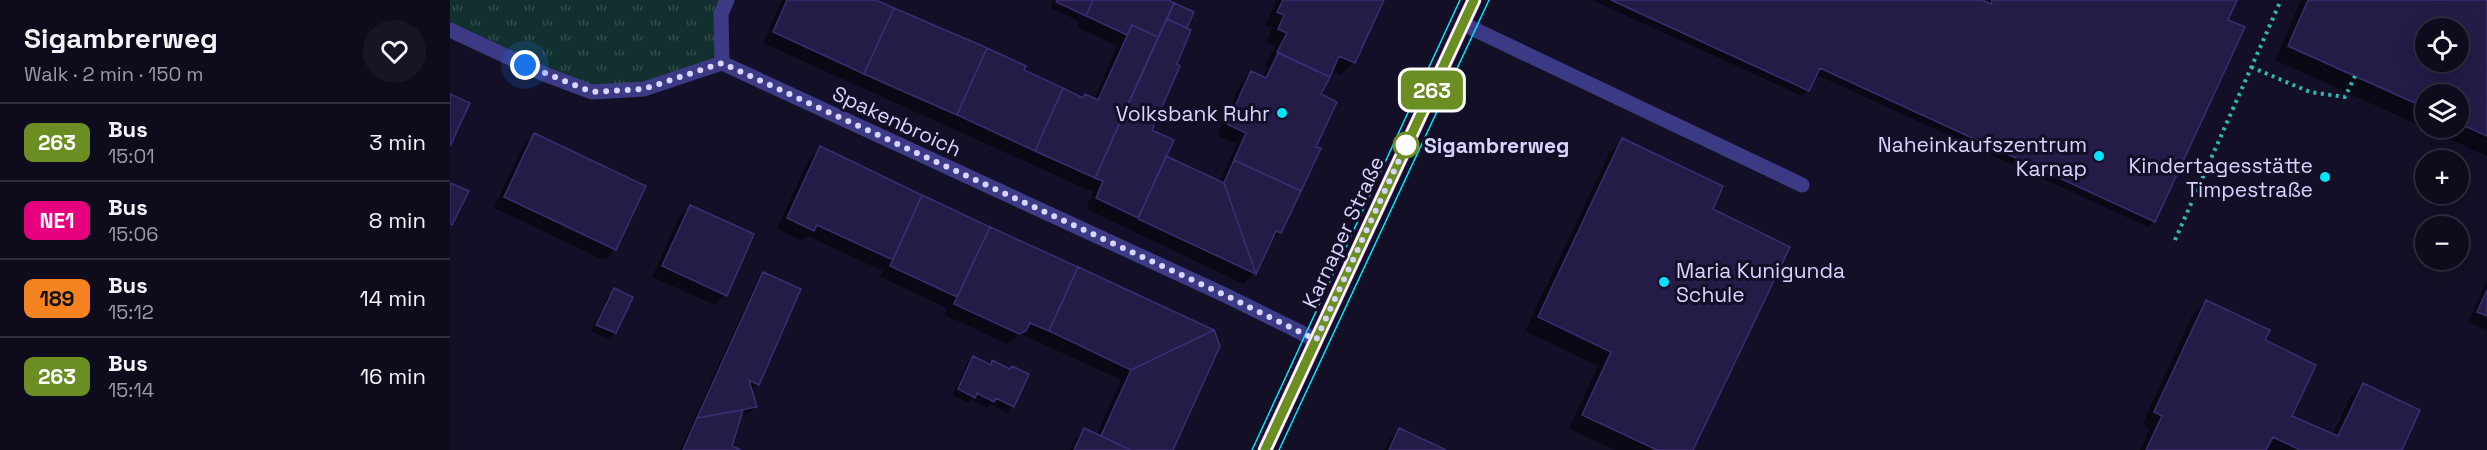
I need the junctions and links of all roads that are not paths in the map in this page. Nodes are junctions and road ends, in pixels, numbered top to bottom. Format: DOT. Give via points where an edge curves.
graph roads {
  1 [pos="727,0"];
  2 [pos="1474,0"];
  3 [pos="1463,24"];
  4 [pos="450,30"];
  5 [pos="722,63"];
  6 [pos="1802,185"];
  7 [pos="1316,340"];
  8 [pos="1265,450"];
  1 -- 5 [label="street" via="721,14"];
  2 -- 3 [label="main road, Karnaper Straße"];
  3 -- 6 [label="street"];
  3 -- 7 [label="main road, Karnaper Straße"];
  4 -- 5 [label="street" via="592,92 644,89"];
  5 -- 7 [label="street, Spakenbroich"];
  7 -- 8 [label="main road, Karnaper Straße"];
}
